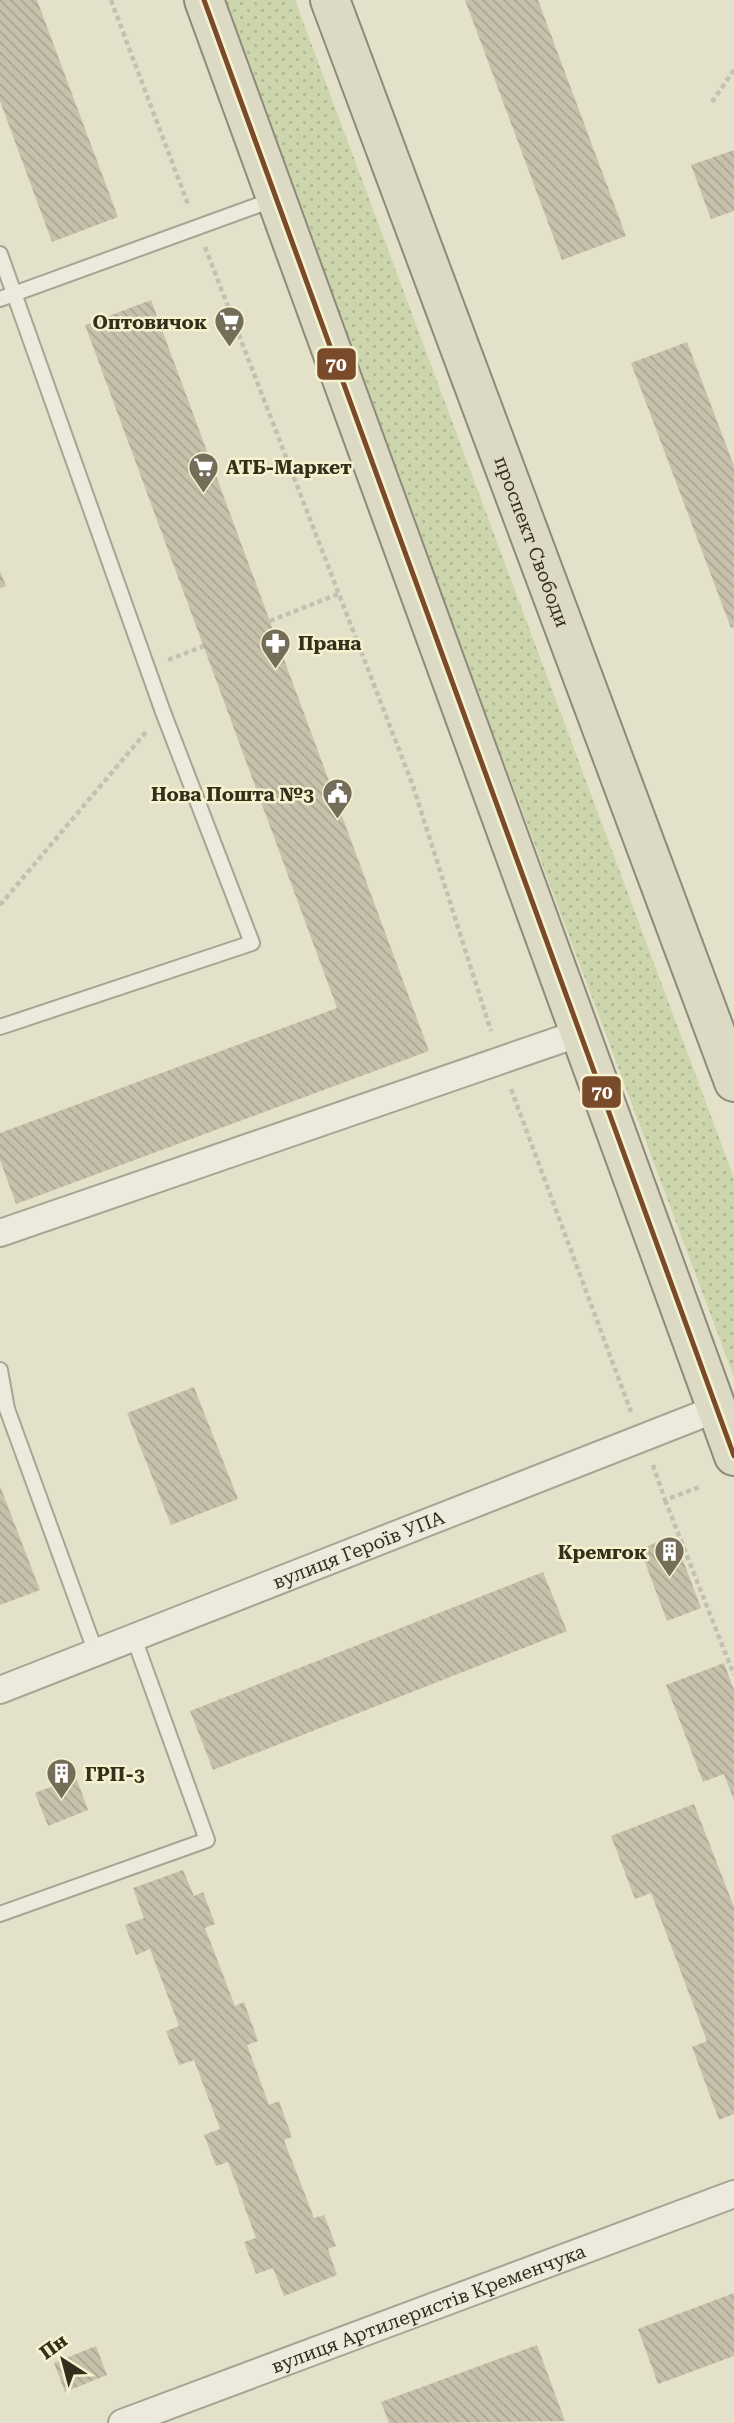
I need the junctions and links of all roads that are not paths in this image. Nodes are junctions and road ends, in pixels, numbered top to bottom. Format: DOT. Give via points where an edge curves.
graph roads {
  1 [pos="204,0"];
  2 [pos="330,0"];
  3 [pos="278,198"];
  4 [pos="0,254"];
  5 [pos="7,296"];
  6 [pos="0,1027"];
  7 [pos="580,1033"];
  8 [pos="734,1082"];
  9 [pos="0,1233"];
  10 [pos="0,1370"];
  11 [pos="716,1409"];
  12 [pos="734,1456"];
  13 [pos="134,1638"];
  14 [pos="96,1653"];
  15 [pos="0,1690"];
  16 [pos="0,1914"];
  17 [pos="734,2194"];
  18 [pos="122,2423"];
  1 -- 3 [label="highway"];
  2 -- 8 [label="highway, проспект Свободи"];
  3 -- 5 [label="lane"];
  3 -- 7 [label="highway"];
  4 -- 5 [label="lane"];
  5 -- 6 [label="lane" via="252,943"];
  7 -- 9 [label="street"];
  7 -- 11 [label="highway"];
  10 -- 14 [label="lane" via="7,1409"];
  11 -- 12 [label="highway"];
  11 -- 13 [label="street, вулиця Героїв УПА"];
  13 -- 14 [label="street, вулиця Героїв УПА"];
  13 -- 16 [label="lane" via="207,1840"];
  14 -- 15 [label="street, вулиця Героїв УПА"];
  17 -- 18 [label="street, вулиця Артилеристів Кременчука"];
}
